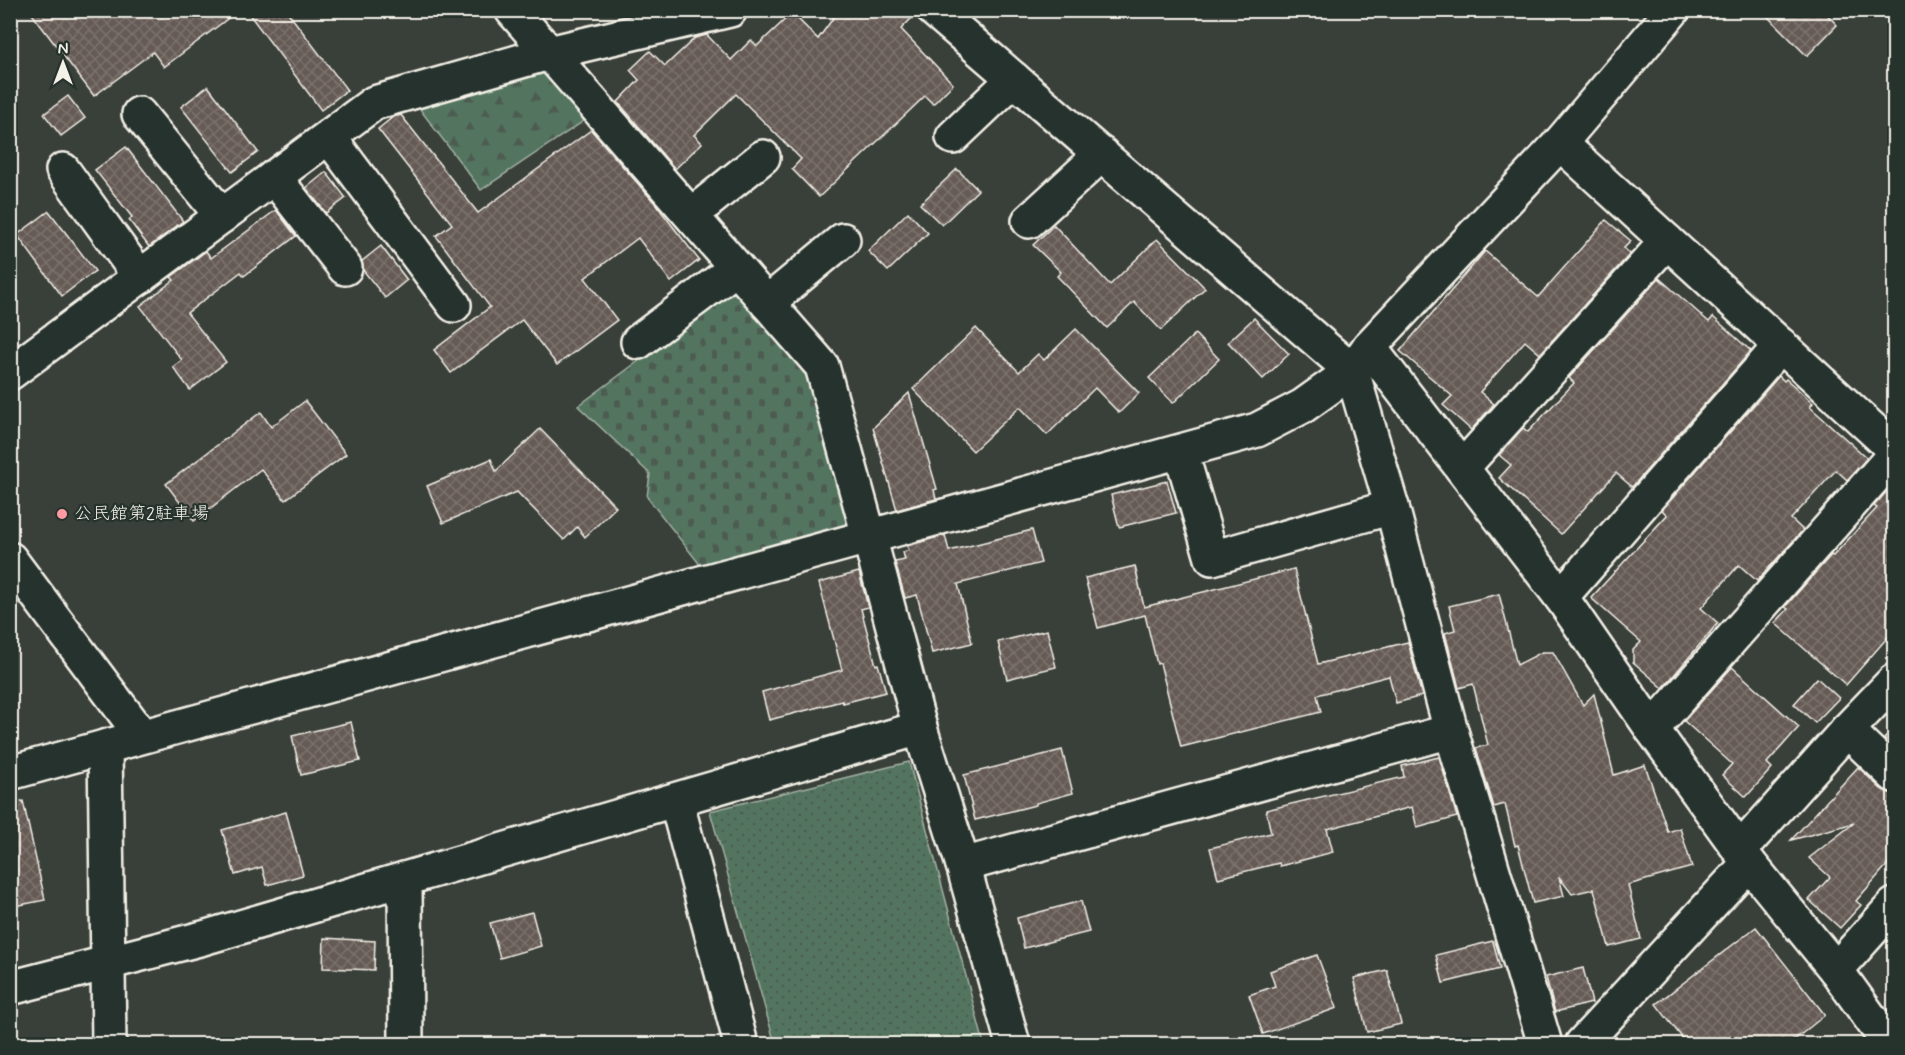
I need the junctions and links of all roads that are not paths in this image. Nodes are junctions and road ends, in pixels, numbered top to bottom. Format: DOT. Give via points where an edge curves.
graph roads {
  1 [pos="512,10"];
  2 [pos="730,10"];
  3 [pos="934,10"];
  4 [pos="1673,10"];
  5 [pos="549,52"];
  6 [pos="1014,79"];
  7 [pos="139,114"];
  8 [pos="329,137"];
  9 [pos="953,137"];
  10 [pos="1560,143"];
  11 [pos="1101,154"];
  12 [pos="763,157"];
  13 [pos="63,170"];
  14 [pos="274,177"];
  15 [pos="691,215"];
  16 [pos="222,216"];
  17 [pos="1029,221"];
  18 [pos="843,240"];
  19 [pos="1667,240"];
  20 [pos="345,268"];
  21 [pos="736,268"];
  22 [pos="140,277"];
  23 [pos="767,303"];
  24 [pos="454,305"];
  25 [pos="638,342"];
  26 [pos="1781,345"];
  27 [pos="1360,359"];
  28 [pos="10,373"];
  29 [pos="1894,449"];
  30 [pos="1181,452"];
  31 [pos="1894,455"];
  32 [pos="1462,468"];
  33 [pos="1392,507"];
  34 [pos="869,536"];
  35 [pos="10,559"];
  36 [pos="1561,597"];
  37 [pos="1894,681"];
  38 [pos="920,728"];
  39 [pos="1652,729"];
  40 [pos="1847,730"];
  41 [pos="1451,731"];
  42 [pos="142,736"];
  43 [pos="105,747"];
  44 [pos="10,773"];
  45 [pos="1894,775"];
  46 [pos="676,800"];
  47 [pos="1745,856"];
  48 [pos="963,865"];
  49 [pos="405,879"];
  50 [pos="1894,905"];
  51 [pos="109,964"];
  52 [pos="1836,970"];
  53 [pos="10,988"];
  54 [pos="109,1044"];
  55 [pos="406,1044"];
  56 [pos="741,1044"];
  57 [pos="1013,1044"];
  58 [pos="1545,1044"];
  59 [pos="1582,1044"];
  60 [pos="1889,1044"];
  1 -- 5 [label="street"];
  2 -- 5 [label="street"];
  3 -- 6 [label="street"];
  4 -- 10 [label="street"];
  5 -- 8 [label="street" via="374,104"];
  5 -- 15 [label="street"];
  6 -- 9 [label="street"];
  6 -- 11 [label="street"];
  7 -- 16 [label="street"];
  8 -- 14 [label="street"];
  8 -- 24 [label="street"];
  10 -- 19 [label="street"];
  10 -- 27 [label="street"];
  11 -- 17 [label="street"];
  11 -- 27 [label="street"];
  12 -- 15 [label="street"];
  13 -- 22 [label="street"];
  14 -- 16 [label="street"];
  14 -- 20 [label="street"];
  15 -- 21 [label="street"];
  16 -- 22 [label="street"];
  18 -- 23 [label="street"];
  19 -- 26 [label="street"];
  19 -- 32 [label="street"];
  21 -- 23 [label="street"];
  21 -- 25 [label="street"];
  22 -- 28 [label="street"];
  23 -- 34 [label="street" via="822,366"];
  26 -- 29 [label="street"];
  26 -- 36 [label="street"];
  27 -- 30 [label="street" via="1303,406 1257,430"];
  27 -- 32 [label="street"];
  27 -- 33 [label="street"];
  30 -- 33 [label="street" via="1212,558"];
  30 -- 34 [label="street"];
  31 -- 39 [label="street"];
  32 -- 36 [label="street"];
  33 -- 41 [label="street"];
  34 -- 38 [label="street"];
  34 -- 42 [label="street"];
  35 -- 42 [label="street"];
  36 -- 39 [label="street"];
  37 -- 40 [label="street"];
  38 -- 46 [label="street"];
  38 -- 48 [label="street"];
  39 -- 47 [label="street"];
  40 -- 45 [label="street"];
  40 -- 47 [label="street"];
  41 -- 48 [label="street"];
  41 -- 58 [label="street"];
  42 -- 43 [label="street"];
  43 -- 44 [label="street"];
  43 -- 51 [label="street"];
  46 -- 49 [label="street"];
  46 -- 56 [label="street"];
  47 -- 52 [label="street"];
  47 -- 59 [label="street"];
  48 -- 57 [label="street"];
  49 -- 51 [label="street"];
  49 -- 55 [label="street"];
  50 -- 52 [label="street"];
  51 -- 53 [label="street"];
  51 -- 54 [label="street"];
  52 -- 60 [label="street"];
}
